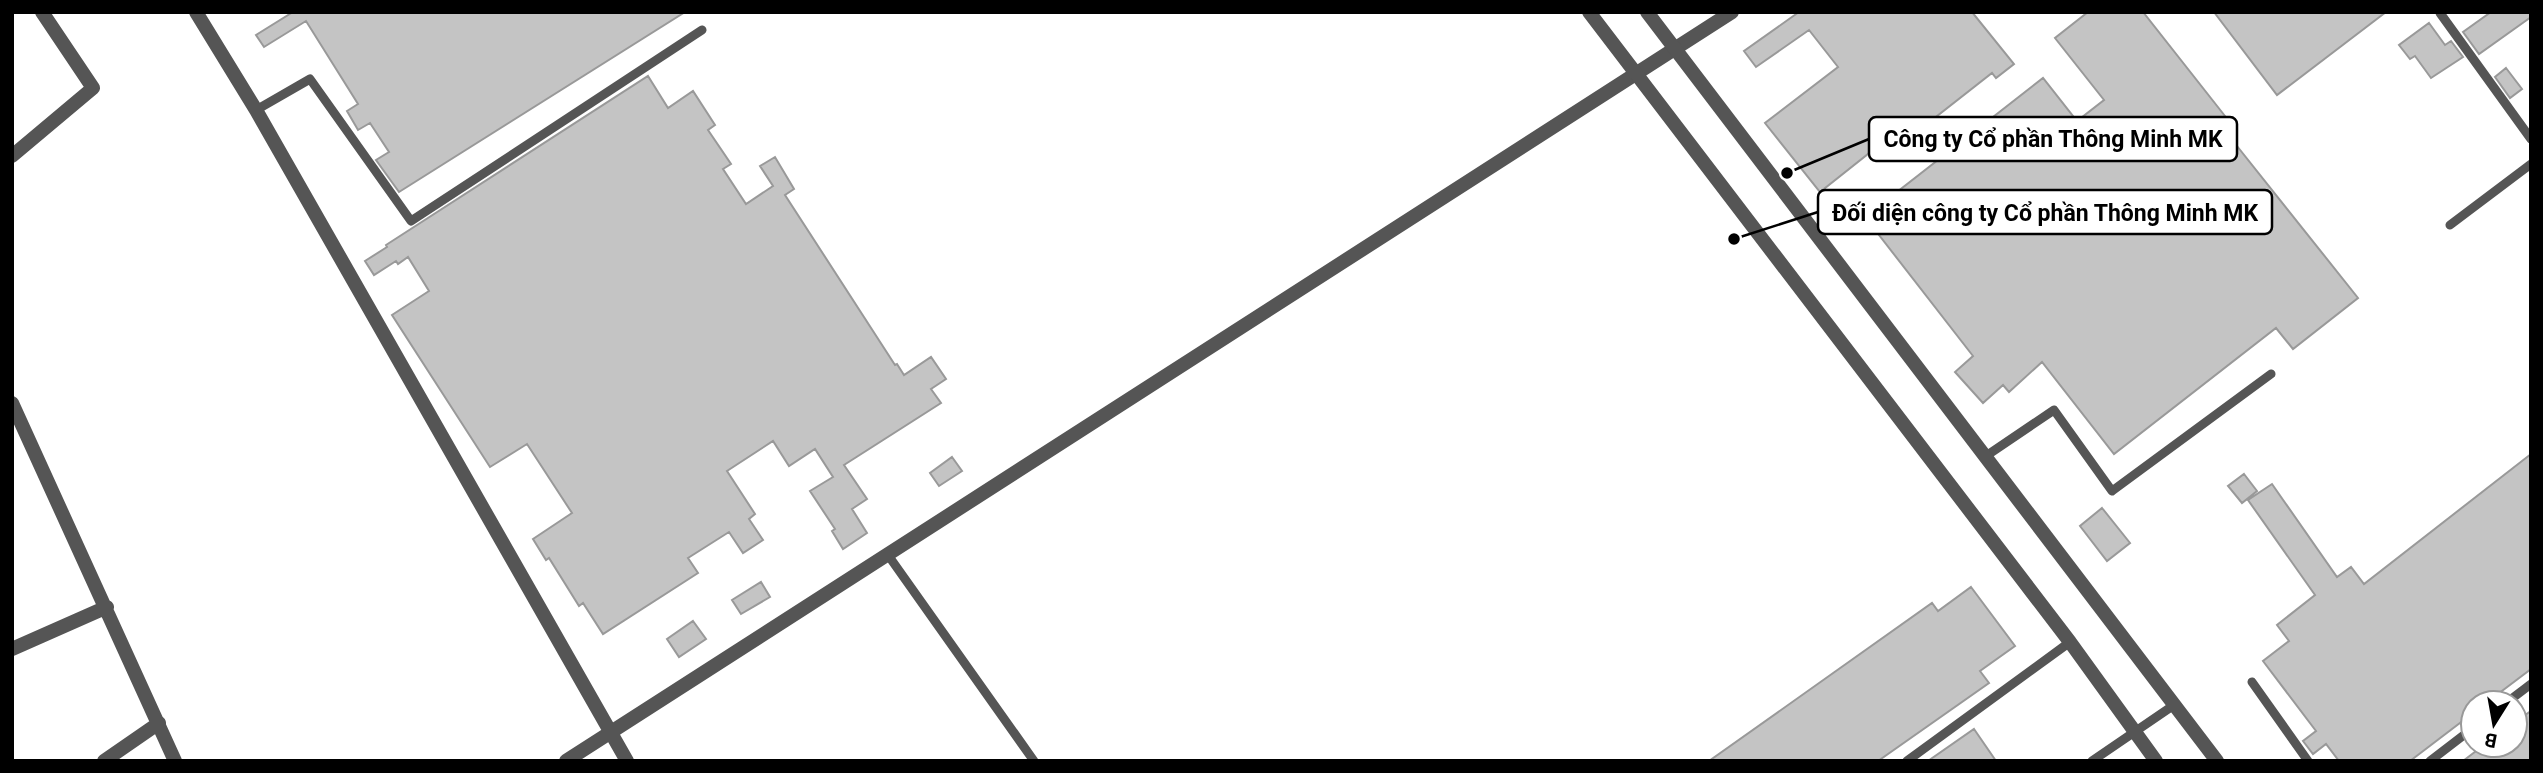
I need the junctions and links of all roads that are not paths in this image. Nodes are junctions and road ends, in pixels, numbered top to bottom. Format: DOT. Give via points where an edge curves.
graph roads {
  1 [pos="42,12"];
  2 [pos="196,12"];
  3 [pos="1589,12"];
  4 [pos="1647,12"];
  5 [pos="1731,12"];
  6 [pos="2440,13"];
  7 [pos="702,30"];
  8 [pos="1675,48"];
  9 [pos="1637,74"];
  10 [pos="256,110"];
  11 [pos="2531,139"];
  12 [pos="12,156"];
  13 [pos="2531,164"];
  14 [pos="2450,225"];
  15 [pos="2270,373"];
  16 [pos="12,403"];
  17 [pos="1986,456"];
  18 [pos="888,555"];
  19 [pos="107,607"];
  20 [pos="2070,642"];
  21 [pos="12,649"];
  22 [pos="2252,682"];
  23 [pos="2174,705"];
  24 [pos="159,723"];
  25 [pos="610,732"];
  26 [pos="2133,732"];
  27 [pos="2459,739"];
  28 [pos="2433,760"];
  29 [pos="104,761"];
  30 [pos="175,761"];
  31 [pos="566,761"];
  32 [pos="626,761"];
  33 [pos="1034,761"];
  34 [pos="1907,761"];
  35 [pos="2092,761"];
  36 [pos="2156,761"];
  37 [pos="2217,761"];
  38 [pos="2308,761"];
  1 -- 12 [label="street" via="93,88"];
  2 -- 10 [label="street"];
  3 -- 9 [label="street"];
  4 -- 8 [label="street"];
  5 -- 8 [label="street"];
  6 -- 11 [label="lane"];
  7 -- 10 [label="lane" via="411,221 310,79"];
  8 -- 9 [label="street"];
  8 -- 17 [label="street"];
  9 -- 18 [label="street"];
  9 -- 20 [label="street"];
  10 -- 25 [label="street"];
  13 -- 14 [label="lane"];
  15 -- 17 [label="lane" via="2112,491 2054,410"];
  16 -- 19 [label="street"];
  17 -- 23 [label="street"];
  18 -- 25 [label="street"];
  18 -- 33 [label="lane"];
  19 -- 21 [label="street"];
  19 -- 24 [label="street"];
  20 -- 26 [label="street"];
  20 -- 34 [label="lane"];
  22 -- 38 [label="lane"];
  23 -- 26 [label="lane"];
  23 -- 37 [label="street"];
  24 -- 29 [label="street"];
  24 -- 30 [label="street"];
  25 -- 31 [label="street"];
  25 -- 32 [label="street"];
  26 -- 35 [label="lane"];
  26 -- 36 [label="street"];
  27 -- 28 [label="lane"];
}
